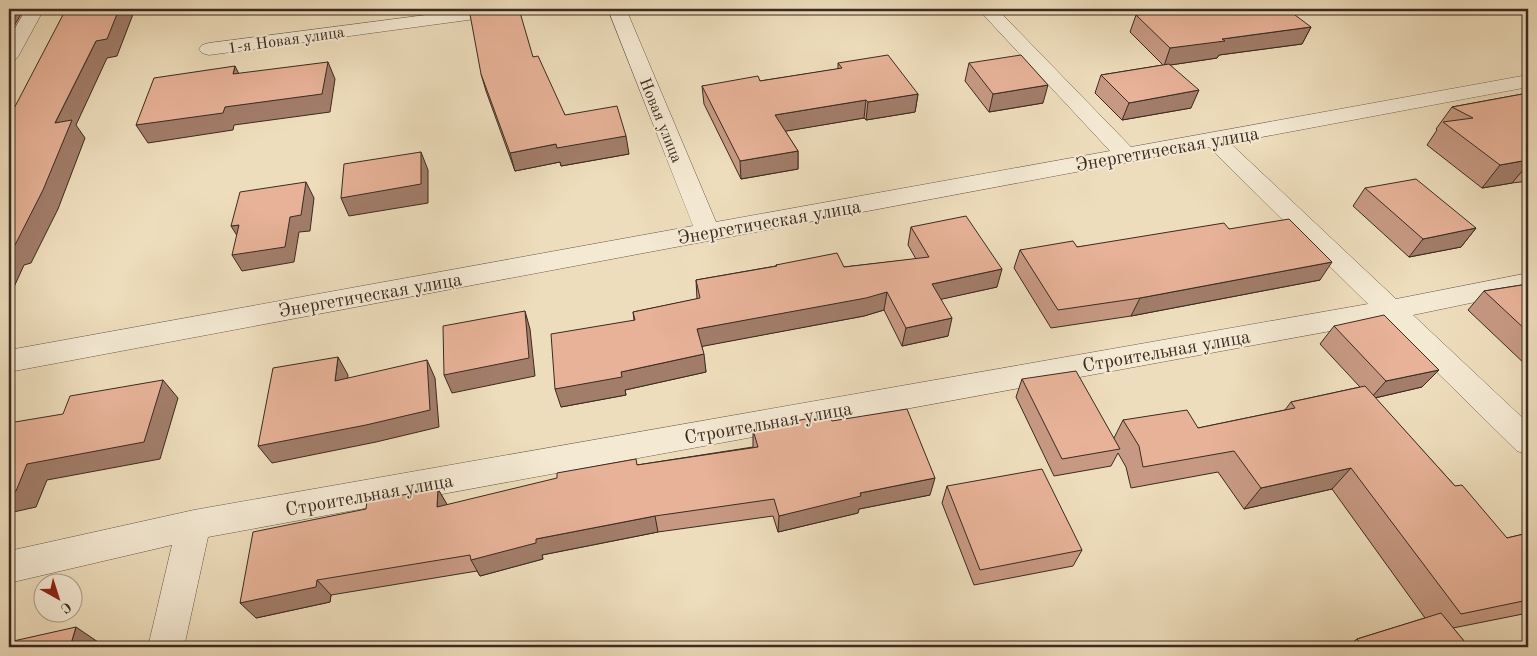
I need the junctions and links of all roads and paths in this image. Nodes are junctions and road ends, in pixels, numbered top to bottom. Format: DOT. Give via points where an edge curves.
graph roads {
  1 [pos="35,9"];
  2 [pos="512,9"];
  3 [pos="617,9"];
  4 [pos="987,9"];
  5 [pos="209,49"];
  6 [pos="9,54"];
  7 [pos="1528,81"];
  8 [pos="1213,139"];
  9 [pos="1126,155"];
  10 [pos="708,232"];
  11 [pos="1528,282"];
  12 [pos="1389,310"];
  13 [pos="9,361"];
  14 [pos="1528,442"];
  15 [pos="194,525"];
  16 [pos="9,567"];
  17 [pos="166,647"];
  1 -- 6 [label="street"];
  2 -- 5 [label="street, 1-я Новая улица"];
  3 -- 10 [label="street, Новая улица"];
  4 -- 9 [label="street"];
  7 -- 8 [label="street, Энергетическая улица"];
  8 -- 9 [label="street, Энергетическая улица"];
  8 -- 12 [label="street"];
  9 -- 10 [label="street, Энергетическая улица"];
  10 -- 13 [label="street, Энергетическая улица"];
  11 -- 12 [label="street, Строительная улица"];
  12 -- 14 [label="street"];
  12 -- 15 [label="street, Строительная улица"];
  15 -- 16 [label="street, Строительная улица"];
  15 -- 17 [label="street"];
}
